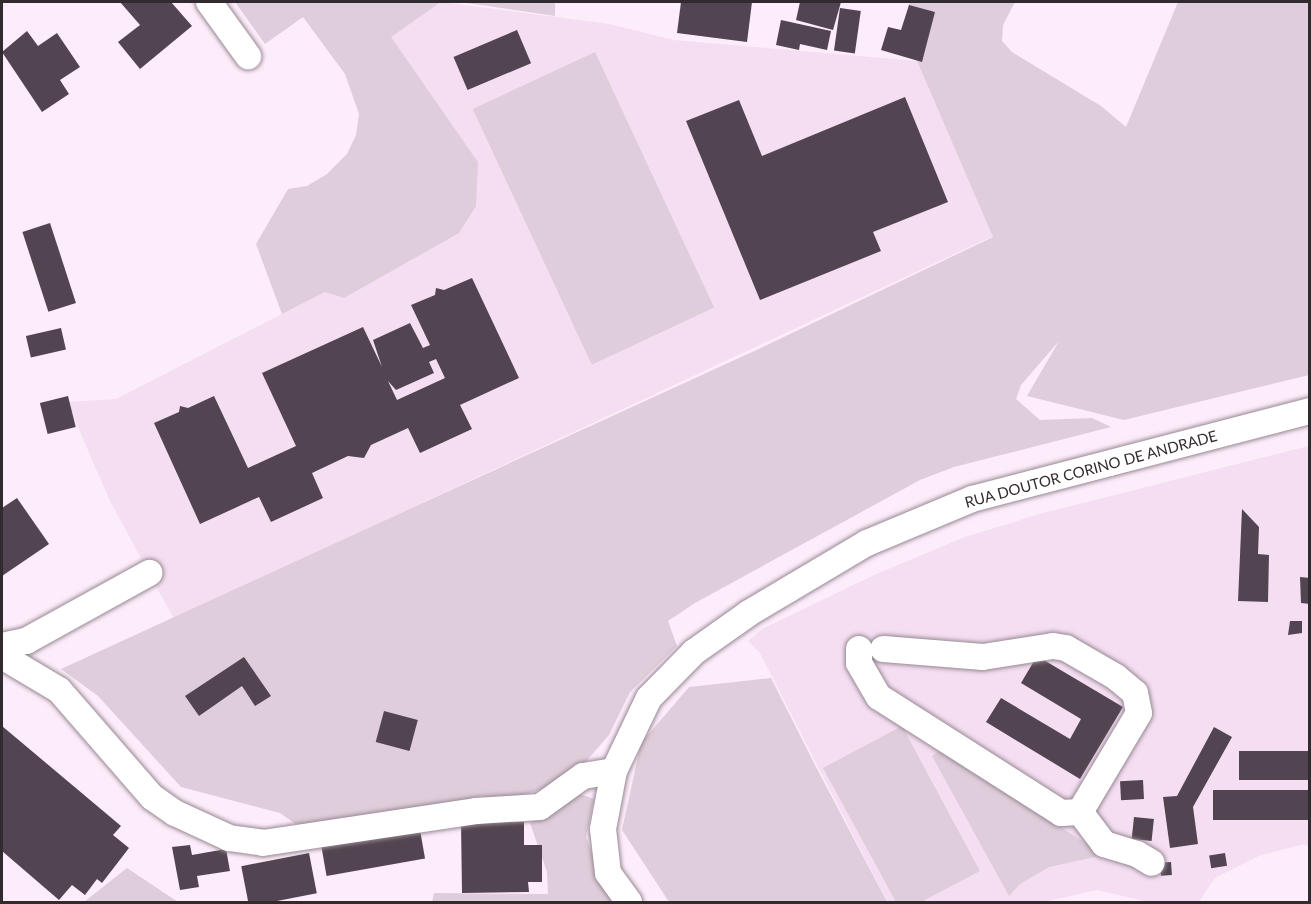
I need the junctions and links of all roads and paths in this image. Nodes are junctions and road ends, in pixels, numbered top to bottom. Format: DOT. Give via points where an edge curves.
graph roads {
  1 [pos="209,2"];
  2 [pos="248,56"];
  3 [pos="1310,411"];
  4 [pos="149,573"];
  5 [pos="2,646"];
  6 [pos="2,656"];
  7 [pos="614,771"];
  8 [pos="1080,812"];
  9 [pos="1152,863"];
  10 [pos="629,903"];
  1 -- 2 [label="street"];
  3 -- 7 [label="street, RUA DOUTOR CORINO DE ANDRADE" via="972,499 867,543 694,652 649,698"];
  4 -- 5 [label="street" via="26,641"];
  6 -- 7 [label="street" via="59,690 152,797 175,813 229,838 262,843 476,811 540,807 583,776"];
  7 -- 10 [label="street, RUA DOUTOR CORINO DE ANDRADE" via="603,829 608,873"];
  8 -- 8 [label="street" via="1139,713 1135,693 1116,677 1081,655 1053,646 982,657 871,649 860,663 879,697 1046,805 1061,813"];
  8 -- 9 [label="street" via="1104,844"];
}
